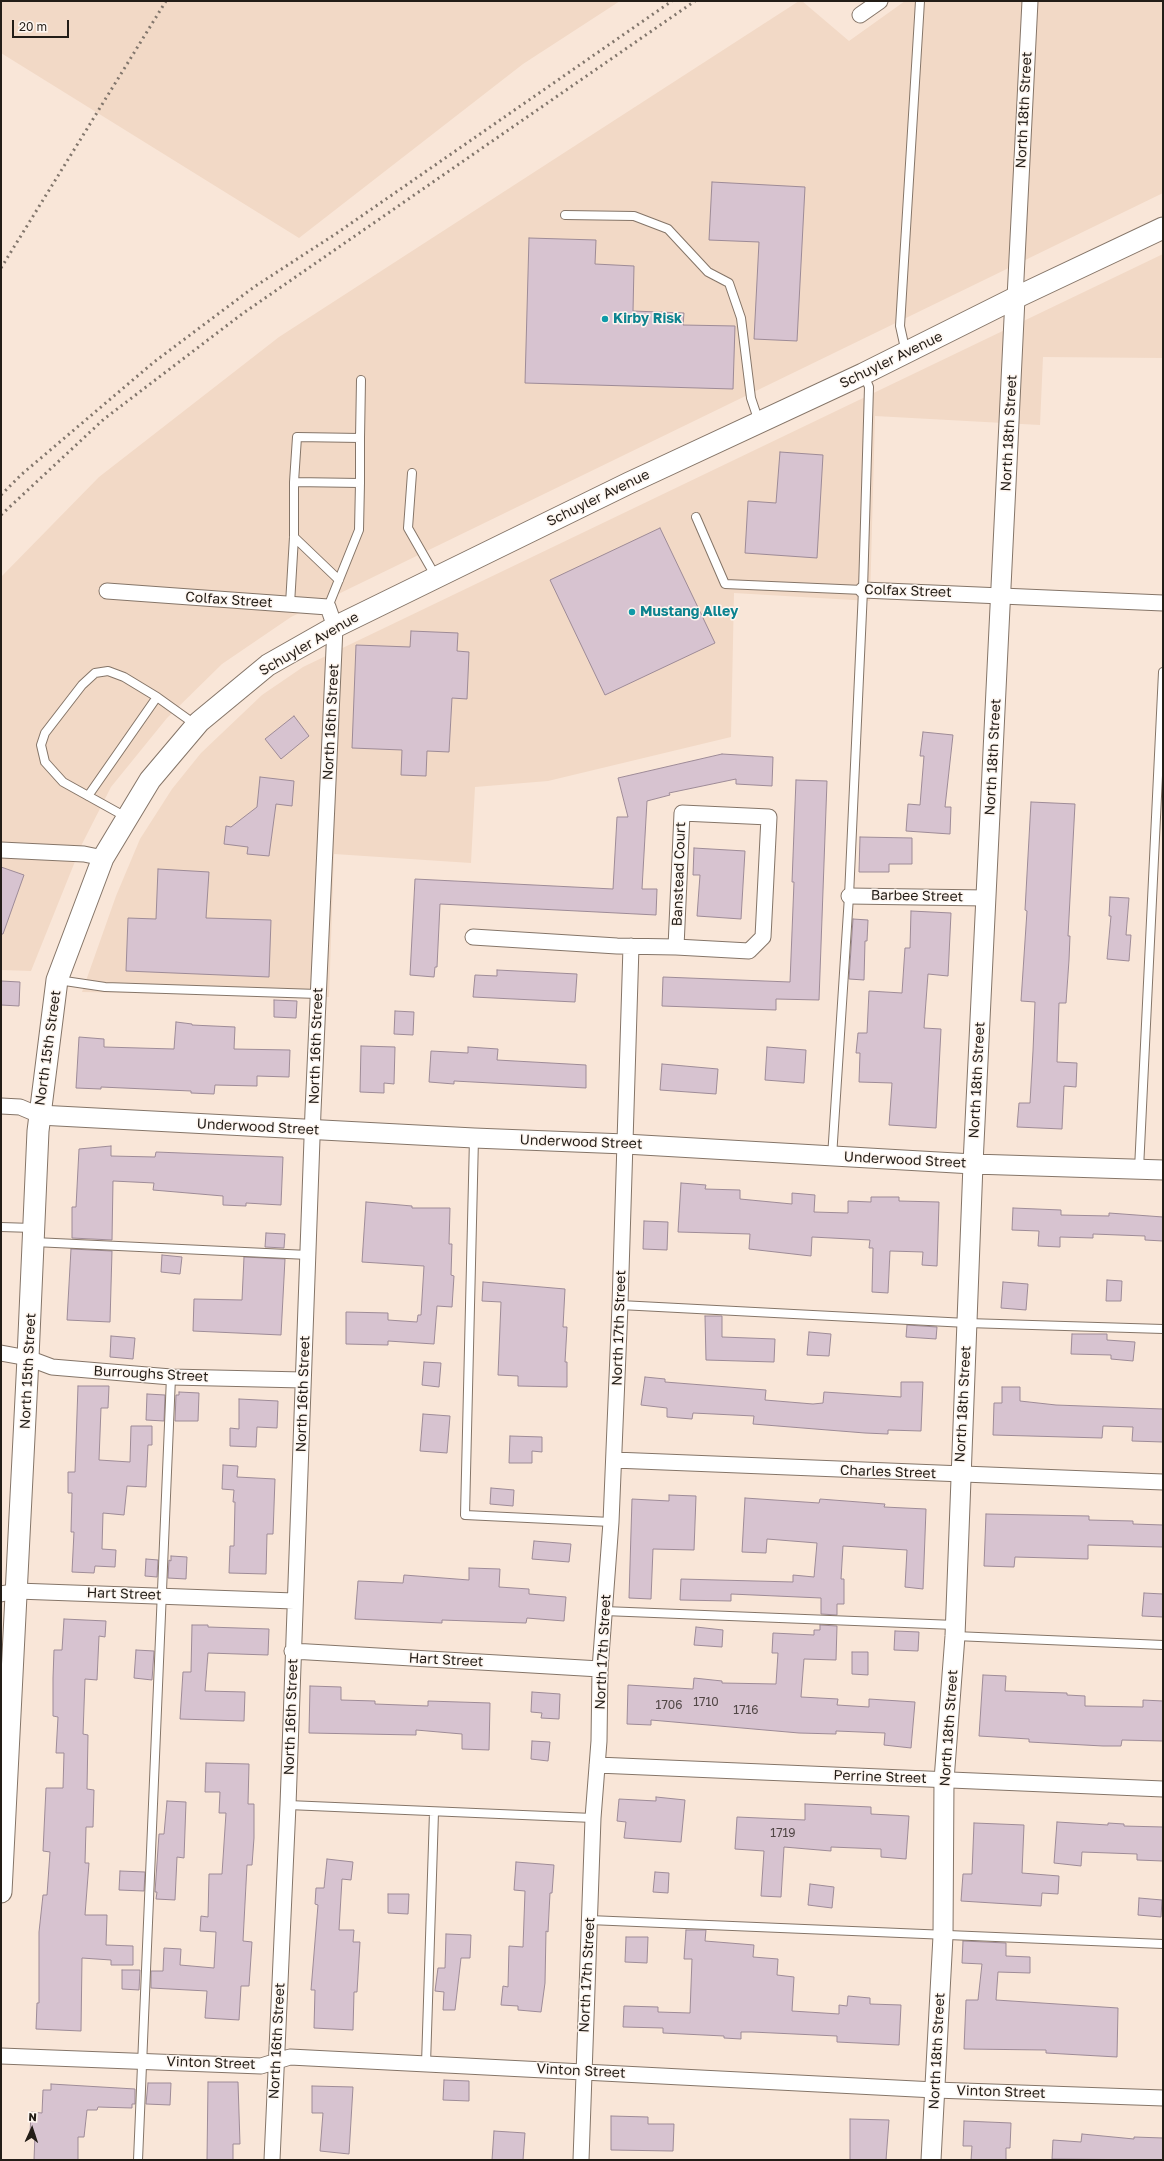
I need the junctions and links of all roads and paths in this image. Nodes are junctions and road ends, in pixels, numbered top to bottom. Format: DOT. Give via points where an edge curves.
graph roads {
  1 [pos="880,1"];
  2 [pos="920,1"];
  3 [pos="1030,1"];
  4 [pos="860,15"];
  5 [pos="564,215"];
  6 [pos="1163,228"];
  7 [pos="1015,298"];
  8 [pos="906,353"];
  9 [pos="863,374"];
  10 [pos="361,380"];
  11 [pos="760,422"];
  12 [pos="360,438"];
  13 [pos="412,473"];
  14 [pos="294,482"];
  15 [pos="360,484"];
  16 [pos="696,517"];
  17 [pos="294,537"];
  18 [pos="436,578"];
  19 [pos="339,580"];
  20 [pos="863,590"];
  21 [pos="107,591"];
  22 [pos="1001,595"];
  23 [pos="1163,603"];
  24 [pos="290,604"];
  25 [pos="328,607"];
  26 [pos="335,627"];
  27 [pos="1163,672"];
  28 [pos="157,697"];
  29 [pos="196,726"];
  30 [pos="88,796"];
  31 [pos="127,818"];
  32 [pos="1,850"];
  33 [pos="103,858"];
  34 [pos="848,896"];
  35 [pos="986,898"];
  36 [pos="473,937"];
  37 [pos="631,946"];
  38 [pos="676,947"];
  39 [pos="57,980"];
  40 [pos="318,994"];
  41 [pos="1,1106"];
  42 [pos="39,1116"];
  43 [pos="313,1130"];
  44 [pos="474,1138"];
  45 [pos="624,1144"];
  46 [pos="832,1157"];
  47 [pos="973,1164"];
  48 [pos="1139,1169"];
  49 [pos="1163,1170"];
  50 [pos="1,1228"];
  51 [pos="34,1235"];
  52 [pos="308,1255"];
  53 [pos="620,1305"];
  54 [pos="967,1323"];
  55 [pos="1163,1328"];
  56 [pos="1,1353"];
  57 [pos="28,1358"];
  58 [pos="171,1377"];
  59 [pos="303,1380"];
  60 [pos="614,1460"];
  61 [pos="960,1475"];
  62 [pos="1163,1482"];
  63 [pos="611,1522"];
  64 [pos="9,1592"];
  65 [pos="162,1595"];
  66 [pos="294,1601"];
  67 [pos="604,1611"];
  68 [pos="955,1630"];
  69 [pos="1163,1645"];
  70 [pos="292,1651"];
  71 [pos="600,1669"];
  72 [pos="597,1765"];
  73 [pos="944,1780"];
  74 [pos="1163,1789"];
  75 [pos="288,1805"];
  76 [pos="434,1812"];
  77 [pos="593,1818"];
  78 [pos="1,1892"];
  79 [pos="589,1920"];
  80 [pos="943,1936"];
  81 [pos="1163,1944"];
  82 [pos="1,2056"];
  83 [pos="141,2061"];
  84 [pos="276,2062"];
  85 [pos="426,2064"];
  86 [pos="583,2071"];
  87 [pos="935,2090"];
  88 [pos="1163,2098"];
  89 [pos="138,2160"];
  90 [pos="272,2160"];
  91 [pos="580,2160"];
  92 [pos="931,2160"];
  1 -- 4 [label="street"];
  2 -- 8 [label="lane" via="900,326"];
  3 -- 7 [label="street, North 18th Street"];
  5 -- 11 [label="lane" via="634,216 661,227 668,230 708,272 729,283 742,318 751,398"];
  6 -- 7 [label="main road, Schuyler Avenue"];
  7 -- 8 [label="main road, Schuyler Avenue"];
  7 -- 22 [label="street, North 18th Street"];
  8 -- 9 [label="main road, Schuyler Avenue"];
  9 -- 11 [label="main road, Schuyler Avenue"];
  9 -- 20 [label="lane" via="869,387"];
  10 -- 12 [label="lane"];
  11 -- 18 [label="main road, Schuyler Avenue" via="628,483"];
  12 -- 14 [label="lane" via="297,437"];
  12 -- 15 [label="lane"];
  13 -- 18 [label="lane" via="408,528"];
  14 -- 15 [label="lane"];
  14 -- 17 [label="lane"];
  15 -- 19 [label="lane" via="359,530"];
  16 -- 20 [label="lane, Colfax Street" via="725,584"];
  17 -- 19 [label="lane"];
  17 -- 24 [label="lane"];
  18 -- 26 [label="main road, Schuyler Avenue"];
  19 -- 25 [label="lane"];
  20 -- 22 [label="street, Colfax Street"];
  20 -- 34 [label="lane"];
  21 -- 24 [label="street, Colfax Street"];
  22 -- 23 [label="street, Colfax Street"];
  22 -- 35 [label="street, North 18th Street"];
  24 -- 25 [label="street, Colfax Street"];
  25 -- 26 [label="street"];
  26 -- 29 [label="main road, Schuyler Avenue" via="268,665"];
  26 -- 40 [label="street, North 16th Street"];
  27 -- 48 [label="lane"];
  28 -- 29 [label="lane"];
  28 -- 30 [label="lane"];
  28 -- 30 [label="lane" via="124,677 108,671 95,673 82,684 45,733 41,746 45,762 63,782"];
  29 -- 31 [label="main road, Schuyler Avenue" via="150,780"];
  30 -- 31 [label="lane"];
  31 -- 33 [label="main road, Schuyler Avenue"];
  32 -- 33 [label="street" via="84,854"];
  33 -- 39 [label="main road, North 15th Street"];
  34 -- 35 [label="street, Barbee Street"];
  34 -- 46 [label="lane"];
  35 -- 47 [label="street, North 18th Street"];
  36 -- 37 [label="street, Banstead Court"];
  37 -- 38 [label="street, Banstead Court"];
  37 -- 45 [label="street, North 17th Street"];
  38 -- 38 [label="street, Banstead Court" via="749,951 763,937 769,817 682,813"];
  39 -- 40 [label="lane" via="106,987"];
  39 -- 42 [label="main road, North 15th Street"];
  40 -- 43 [label="street, North 16th Street"];
  41 -- 42 [label="street, Underwood Street" via="20,1108"];
  42 -- 43 [label="street, Underwood Street"];
  42 -- 51 [label="main road, North 15th Street"];
  43 -- 44 [label="street, Underwood Street"];
  43 -- 52 [label="street, North 16th Street"];
  44 -- 45 [label="street, Underwood Street"];
  44 -- 63 [label="lane" via="465,1515"];
  45 -- 46 [label="street, Underwood Street"];
  45 -- 53 [label="street, North 17th Street"];
  46 -- 47 [label="street, Underwood Street"];
  47 -- 48 [label="street, Underwood Street"];
  47 -- 54 [label="street, North 18th Street"];
  48 -- 49 [label="street, Underwood Street"];
  50 -- 51 [label="lane"];
  51 -- 52 [label="lane"];
  51 -- 57 [label="main road, North 15th Street"];
  52 -- 59 [label="street, North 16th Street"];
  53 -- 54 [label="lane"];
  53 -- 60 [label="street, North 17th Street"];
  54 -- 55 [label="lane"];
  54 -- 61 [label="street, North 18th Street"];
  56 -- 57 [label="street, Burroughs Street"];
  57 -- 58 [label="street, Burroughs Street" via="52,1367"];
  57 -- 64 [label="main road, North 15th Street"];
  58 -- 59 [label="street, Burroughs Street"];
  58 -- 65 [label="lane"];
  59 -- 66 [label="street, North 16th Street"];
  60 -- 61 [label="street, Charles Street"];
  60 -- 63 [label="street, North 17th Street"];
  61 -- 62 [label="street, Charles Street"];
  61 -- 68 [label="street, North 18th Street"];
  63 -- 67 [label="street, North 17th Street"];
  64 -- 65 [label="street, Hart Street"];
  64 -- 78 [label="main road, North 15th Street"];
  65 -- 66 [label="street, Hart Street"];
  65 -- 83 [label="lane"];
  66 -- 70 [label="street, North 16th Street"];
  67 -- 68 [label="lane"];
  67 -- 71 [label="street, North 17th Street"];
  68 -- 69 [label="lane"];
  68 -- 73 [label="street, North 18th Street"];
  70 -- 71 [label="street, Hart Street"];
  70 -- 75 [label="street, North 16th Street"];
  71 -- 72 [label="street, North 17th Street"];
  72 -- 73 [label="street, Perrine Street"];
  72 -- 77 [label="street, North 17th Street"];
  73 -- 74 [label="street, Perrine Street"];
  73 -- 80 [label="street, North 18th Street"];
  75 -- 76 [label="lane"];
  75 -- 84 [label="street, North 16th Street"];
  76 -- 77 [label="lane"];
  76 -- 85 [label="lane"];
  77 -- 79 [label="street, North 17th Street"];
  79 -- 80 [label="lane"];
  79 -- 86 [label="street, North 17th Street"];
  80 -- 81 [label="lane"];
  80 -- 87 [label="street, North 18th Street"];
  82 -- 83 [label="street, Vinton Street"];
  83 -- 84 [label="street, Vinton Street" via="261,2066"];
  83 -- 89 [label="lane"];
  84 -- 85 [label="street, Vinton Street" via="290,2057"];
  84 -- 90 [label="street, North 16th Street"];
  85 -- 86 [label="street, Vinton Street"];
  86 -- 87 [label="street, Vinton Street"];
  86 -- 91 [label="street, North 17th Street"];
  87 -- 88 [label="street, Vinton Street"];
  87 -- 92 [label="street, North 18th Street"];
}
